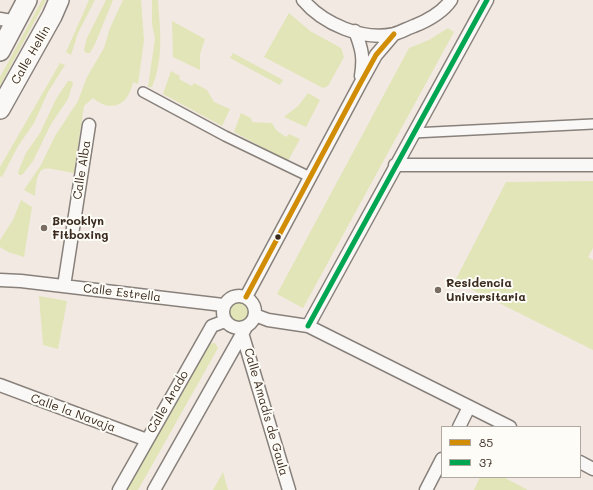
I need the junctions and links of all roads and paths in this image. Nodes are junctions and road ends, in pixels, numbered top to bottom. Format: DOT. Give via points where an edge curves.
graph roads {
  1 [pos="27,0"];
  2 [pos="59,0"];
  3 [pos="303,0"];
  4 [pos="451,0"];
  5 [pos="487,0"];
  6 [pos="8,21"];
  7 [pos="355,31"];
  8 [pos="394,34"];
  9 [pos="0,51"];
  10 [pos="360,84"];
  11 [pos="143,92"];
  12 [pos="0,109"];
  13 [pos="593,124"];
  14 [pos="89,125"];
  15 [pos="413,133"];
  16 [pos="593,165"];
  17 [pos="395,166"];
  18 [pos="310,177"];
  19 [pos="0,271"];
  20 [pos="0,280"];
  21 [pos="21,281"];
  22 [pos="64,286"];
  23 [pos="246,297"];
  24 [pos="224,305"];
  25 [pos="255,315"];
  26 [pos="225,321"];
  27 [pos="308,326"];
  28 [pos="244,330"];
  29 [pos="0,385"];
  30 [pos="469,407"];
  31 [pos="460,426"];
  32 [pos="508,426"];
  33 [pos="147,440"];
  34 [pos="441,461"];
  35 [pos="581,462"];
  36 [pos="593,468"];
  37 [pos="119,490"];
  38 [pos="154,490"];
  39 [pos="289,490"];
  40 [pos="426,490"];
  1 -- 6 [label="main road"];
  2 -- 12 [label="main road, Calle Hellín"];
  3 -- 7 [label="street" via="332,23"];
  4 -- 8 [label="street" via="446,8 428,20"];
  5 -- 15 [label="street"];
  6 -- 9 [label="main road"];
  7 -- 8 [label="street"];
  7 -- 10 [label="street" via="364,60"];
  8 -- 10 [label="street" via="376,55"];
  10 -- 18 [label="street"];
  11 -- 18 [label="street" via="225,136"];
  13 -- 15 [label="street"];
  14 -- 22 [label="street, Calle Alba"];
  15 -- 17 [label="street"];
  16 -- 17 [label="street"];
  17 -- 27 [label="street"];
  18 -- 23 [label="street"];
  19 -- 21 [label="street, Calle Estrella"];
  20 -- 21 [label="street, Calle Estrella"];
  21 -- 22 [label="street, Calle Estrella"];
  22 -- 24 [label="street, Calle Estrella"];
  23 -- 24 [label="street" via="231,297"];
  23 -- 25 [label="street" via="253,304"];
  24 -- 26 [label="street" via="222,317"];
  25 -- 27 [label="street" via="268,320"];
  25 -- 28 [label="street"];
  26 -- 28 [label="street" via="234,328"];
  26 -- 33 [label="street, Calle Arado" via="212,326"];
  27 -- 30 [label="street"];
  28 -- 38 [label="street"];
  28 -- 39 [label="street, Calle Amadís de Gaula"];
  29 -- 33 [label="street, Calle la Navaja"];
  30 -- 31 [label="street"];
  30 -- 32 [label="street"];
  33 -- 37 [label="street, Calle Arado"];
  34 -- 40 [label="street"];
  35 -- 36 [label="street"];
}
